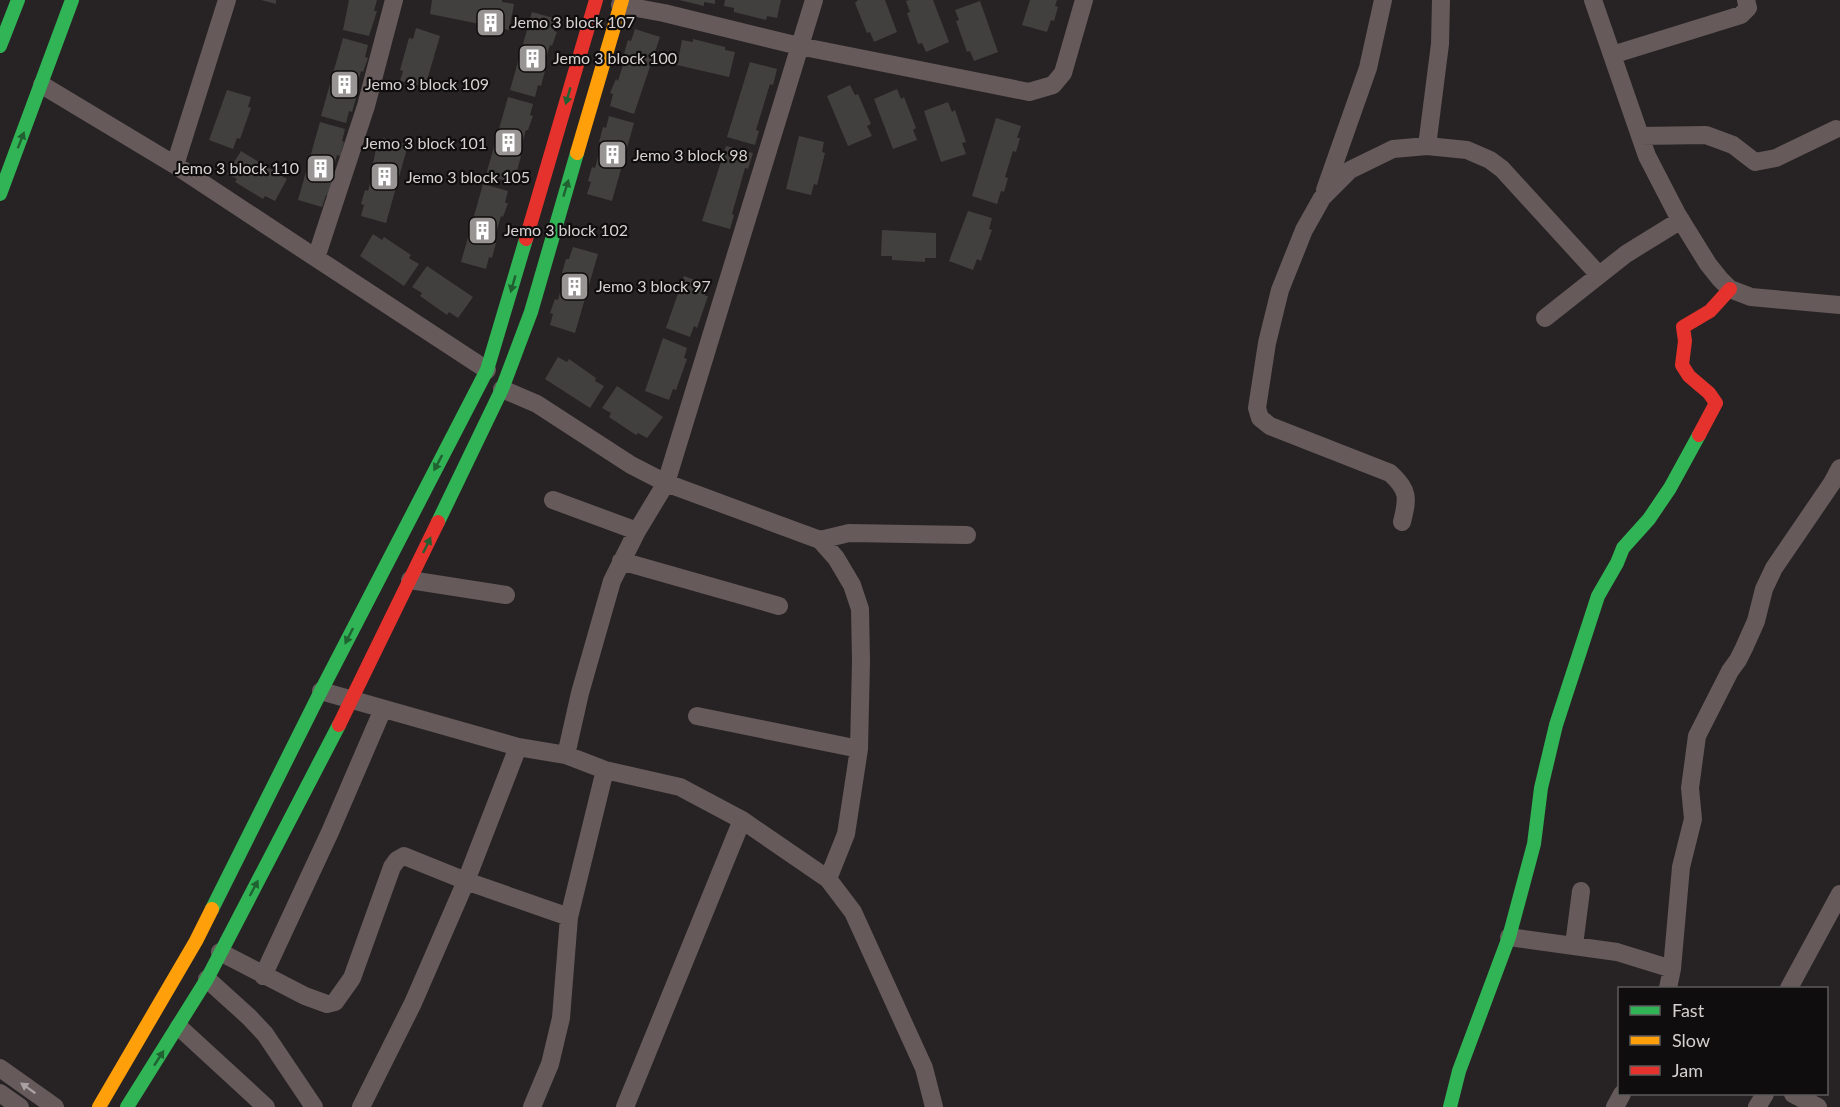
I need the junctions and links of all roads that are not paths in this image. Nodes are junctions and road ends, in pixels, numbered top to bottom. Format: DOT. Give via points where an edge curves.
graph roads {
  1 [pos="18,0"];
  2 [pos="72,0"];
  3 [pos="227,0"];
  4 [pos="394,0"];
  5 [pos="596,0"];
  6 [pos="814,0"];
  7 [pos="1084,0"];
  8 [pos="1383,0"];
  9 [pos="1441,0"];
  10 [pos="1593,0"];
  11 [pos="1746,0"];
  12 [pos="621,3"];
  13 [pos="0,46"];
  14 [pos="799,46"];
  15 [pos="1612,55"];
  16 [pos="42,85"];
  17 [pos="1836,129"];
  18 [pos="1640,136"];
  19 [pos="1427,146"];
  20 [pos="175,165"];
  21 [pos="0,194"];
  22 [pos="1322,198"];
  23 [pos="1681,220"];
  24 [pos="316,258"];
  25 [pos="1599,276"];
  26 [pos="1730,289"];
  27 [pos="1840,305"];
  28 [pos="506,307"];
  29 [pos="531,312"];
  30 [pos="1545,318"];
  31 [pos="487,370"];
  32 [pos="502,389"];
  33 [pos="1840,468"];
  34 [pos="666,483"];
  35 [pos="553,500"];
  36 [pos="1402,522"];
  37 [pos="637,531"];
  38 [pos="968,535"];
  39 [pos="820,540"];
  40 [pos="621,561"];
  41 [pos="410,580"];
  42 [pos="506,595"];
  43 [pos="779,606"];
  44 [pos="321,691"];
  45 [pos="352,700"];
  46 [pos="383,709"];
  47 [pos="697,716"];
  48 [pos="518,747"];
  49 [pos="859,749"];
  50 [pos="567,755"];
  51 [pos="605,770"];
  52 [pos="742,820"];
  53 [pos="828,879"];
  54 [pos="466,881"];
  55 [pos="1581,891"];
  56 [pos="1840,894"];
  57 [pos="569,917"];
  58 [pos="1509,937"];
  59 [pos="1574,945"];
  60 [pos="220,952"];
  61 [pos="1672,969"];
  62 [pos="263,976"];
  63 [pos="207,979"];
  64 [pos="1668,987"];
  65 [pos="1790,987"];
  66 [pos="179,1027"];
  67 [pos="0,1068"];
  68 [pos="0,1093"];
  69 [pos="1795,1095"];
  70 [pos="20,1107"];
  71 [pos="55,1107"];
  72 [pos="99,1107"];
  73 [pos="127,1107"];
  74 [pos="266,1107"];
  75 [pos="314,1107"];
  76 [pos="361,1107"];
  77 [pos="532,1107"];
  78 [pos="625,1107"];
  79 [pos="934,1107"];
  80 [pos="1450,1107"];
  81 [pos="1818,1107"];
  1 -- 13 [label="street"];
  2 -- 16 [label="street"];
  3 -- 20 [label="street"];
  4 -- 24 [label="street" via="366,106"];
  5 -- 28 [label="street, one-way"];
  6 -- 14 [label="street"];
  7 -- 14 [label="street" via="1063,73 1053,86 1029,93"];
  8 -- 22 [label="street" via="1368,68"];
  9 -- 19 [label="street" via="1440,44"];
  10 -- 15 [label="street"];
  11 -- 15 [label="street" via="1748,8 1741,15"];
  12 -- 14 [label="street"];
  29 -- 12 [label="street, one-way"];
  14 -- 34 [label="street"];
  15 -- 18 [label="street"];
  16 -- 20 [label="street"];
  21 -- 16 [label="street, one-way"];
  17 -- 18 [label="street" via="1776,158 1755,162 1733,145 1706,135"];
  18 -- 23 [label="street"];
  19 -- 22 [label="street" via="1393,149 1371,159 1350,170"];
  19 -- 25 [label="street" via="1467,150 1502,169"];
  20 -- 24 [label="street"];
  22 -- 36 [label="street" via="1304,230 1280,290 1257,408 1260,418 1270,426 1390,473 1402,484 1407,502"];
  23 -- 25 [label="street"];
  23 -- 26 [label="street" via="1708,264"];
  24 -- 31 [label="street"];
  25 -- 30 [label="street"];
  26 -- 27 [label="street" via="1751,297"];
  26 -- 58 [label="street" via="1710,311 1683,327 1683,369 1716,403 1670,489 1623,548 1598,596 1556,725 1541,788 1534,844"];
  28 -- 29 [label="street"];
  28 -- 31 [label="street"];
  29 -- 32 [label="street"];
  31 -- 44 [label="street, one-way"];
  32 -- 34 [label="street" via="537,404"];
  41 -- 32 [label="street, one-way"];
  33 -- 61 [label="street" via="1774,568 1744,648 1697,736 1690,788 1693,819 1681,867"];
  34 -- 37 [label="street"];
  34 -- 39 [label="street"];
  35 -- 37 [label="street"];
  37 -- 40 [label="street"];
  38 -- 39 [label="street" via="849,533"];
  39 -- 49 [label="street" via="852,585 860,609"];
  40 -- 43 [label="street"];
  40 -- 50 [label="street" via="580,693"];
  41 -- 42 [label="street"];
  41 -- 45 [label="street"];
  44 -- 45 [label="street"];
  44 -- 72 [label="street" via="196,940"];
  45 -- 46 [label="street"];
  60 -- 45 [label="street, one-way"];
  46 -- 48 [label="street"];
  46 -- 62 [label="street"];
  47 -- 49 [label="street"];
  48 -- 50 [label="street"];
  48 -- 54 [label="street"];
  49 -- 53 [label="street" via="846,834"];
  50 -- 51 [label="street"];
  51 -- 52 [label="street" via="680,787"];
  51 -- 57 [label="street"];
  52 -- 53 [label="street"];
  52 -- 78 [label="street"];
  53 -- 79 [label="street" via="852,912 870,948 924,1068"];
  54 -- 57 [label="street"];
  54 -- 62 [label="street" via="404,856 397,860 352,978 335,1002 327,1004"];
  54 -- 76 [label="street"];
  55 -- 59 [label="street"];
  56 -- 65 [label="street"];
  57 -- 77 [label="street" via="561,1018 550,1064"];
  58 -- 59 [label="street"];
  58 -- 80 [label="street" via="1459,1071"];
  59 -- 61 [label="street" via="1617,952"];
  60 -- 62 [label="street"];
  60 -- 63 [label="street"];
  61 -- 64 [label="street"];
  63 -- 66 [label="street"];
  63 -- 75 [label="street" via="265,1034"];
  73 -- 66 [label="street, one-way"];
  66 -- 74 [label="street"];
  71 -- 67 [label="street, one-way"];
  68 -- 70 [label="street"];
  69 -- 81 [label="street"];
}
